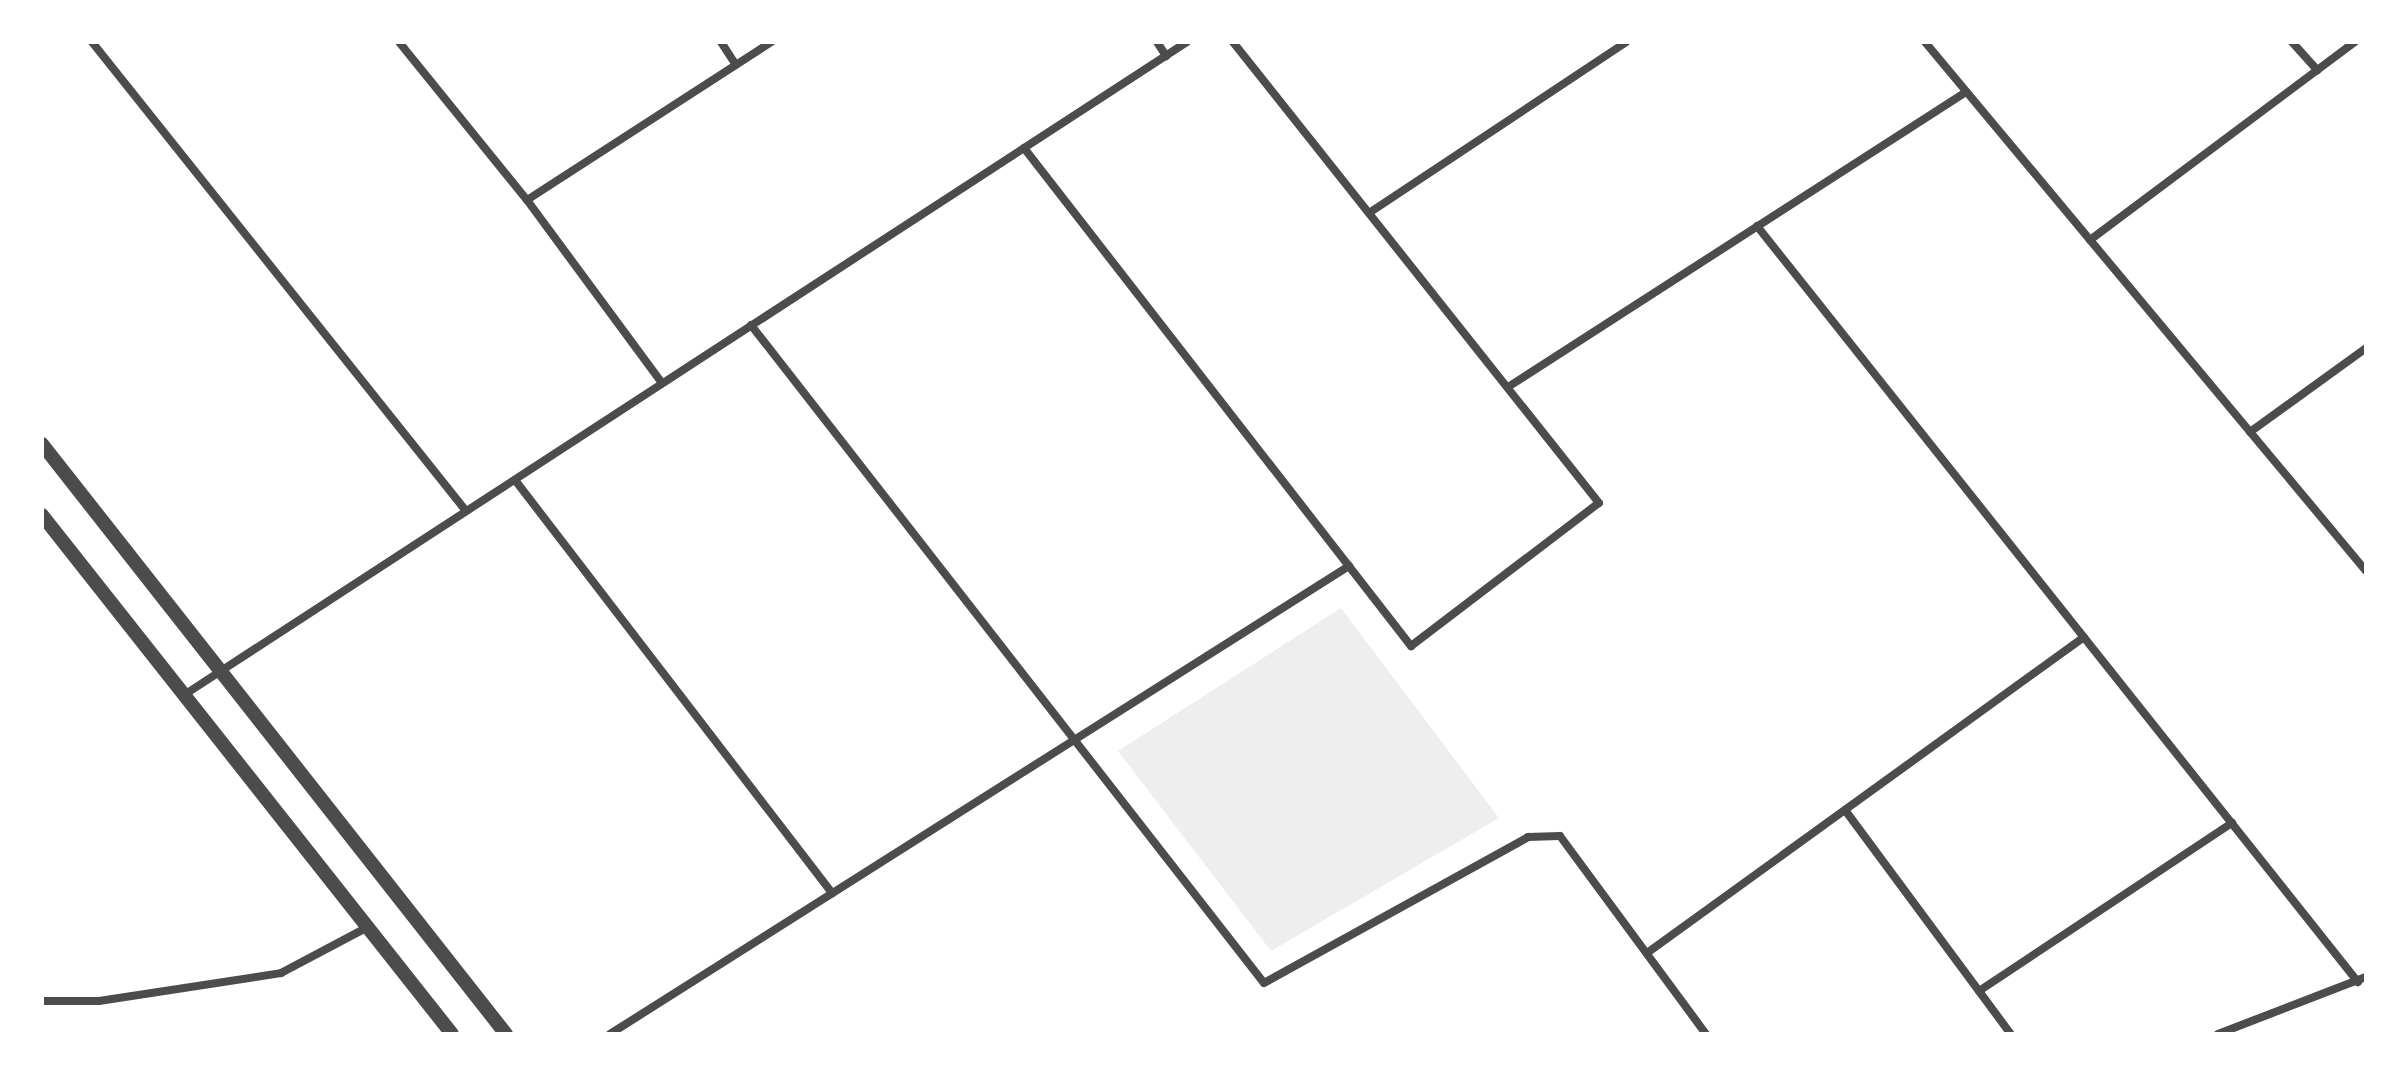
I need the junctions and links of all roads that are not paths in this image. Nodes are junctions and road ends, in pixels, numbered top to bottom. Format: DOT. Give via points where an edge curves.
graph roads {
  1 [pos="92,42"];
  2 [pos="399,42"];
  3 [pos="721,42"];
  4 [pos="771,42"];
  5 [pos="1157,42"];
  6 [pos="1187,42"];
  7 [pos="1233,42"];
  8 [pos="1626,42"];
  9 [pos="1925,42"];
  10 [pos="2292,42"];
  11 [pos="2355,42"];
  12 [pos="1166,56"];
  13 [pos="736,65"];
  14 [pos="2317,70"];
  15 [pos="1966,92"];
  16 [pos="1024,148"];
  17 [pos="527,200"];
  18 [pos="1369,213"];
  19 [pos="1757,226"];
  20 [pos="2090,240"];
  21 [pos="751,325"];
  22 [pos="2366,348"];
  23 [pos="661,382"];
  24 [pos="1508,387"];
  25 [pos="2250,432"];
  26 [pos="42,444"];
  27 [pos="515,480"];
  28 [pos="466,511"];
  29 [pos="42,515"];
  30 [pos="1349,566"];
  31 [pos="2366,571"];
  32 [pos="2084,637"];
  33 [pos="221,671"];
  34 [pos="184,695"];
  35 [pos="1072,741"];
  36 [pos="1845,810"];
  37 [pos="2232,823"];
  38 [pos="832,893"];
  39 [pos="368,927"];
  40 [pos="1647,953"];
  41 [pos="2362,979"];
  42 [pos="1979,991"];
  43 [pos="42,1001"];
  44 [pos="452,1034"];
  45 [pos="506,1034"];
  46 [pos="610,1034"];
  47 [pos="1706,1034"];
  48 [pos="2011,1034"];
  49 [pos="2218,1034"];
  1 -- 28 [label="street"];
  2 -- 17 [label="street"];
  3 -- 13 [label="street"];
  4 -- 13 [label="street"];
  5 -- 12 [label="street"];
  6 -- 12 [label="street"];
  7 -- 18 [label="street"];
  8 -- 18 [label="street"];
  9 -- 15 [label="street"];
  10 -- 14 [label="street"];
  11 -- 14 [label="street"];
  12 -- 16 [label="street"];
  13 -- 17 [label="street"];
  14 -- 20 [label="street"];
  15 -- 19 [label="street"];
  15 -- 20 [label="street"];
  16 -- 21 [label="street"];
  16 -- 30 [label="street"];
  17 -- 23 [label="street"];
  18 -- 24 [label="street"];
  19 -- 24 [label="street"];
  19 -- 32 [label="street"];
  20 -- 25 [label="street"];
  21 -- 23 [label="street"];
  21 -- 35 [label="street"];
  22 -- 25 [label="street"];
  23 -- 27 [label="street"];
  24 -- 30 [label="street" via="1599,503 1411,646"];
  25 -- 31 [label="street"];
  26 -- 33 [label="street"];
  27 -- 28 [label="street"];
  27 -- 38 [label="street"];
  28 -- 33 [label="street"];
  29 -- 34 [label="street"];
  30 -- 35 [label="street"];
  32 -- 36 [label="street"];
  32 -- 37 [label="street"];
  33 -- 34 [label="street"];
  33 -- 45 [label="street"];
  34 -- 39 [label="street"];
  35 -- 38 [label="street"];
  35 -- 40 [label="street" via="1264,983 1528,837 1560,836"];
  36 -- 40 [label="street"];
  36 -- 42 [label="street"];
  37 -- 41 [label="street"];
  37 -- 42 [label="street"];
  38 -- 46 [label="street"];
  39 -- 43 [label="street" via="281,973 99,1001"];
  39 -- 44 [label="street"];
  40 -- 47 [label="street"];
  41 -- 49 [label="street"];
  42 -- 48 [label="street"];
}
